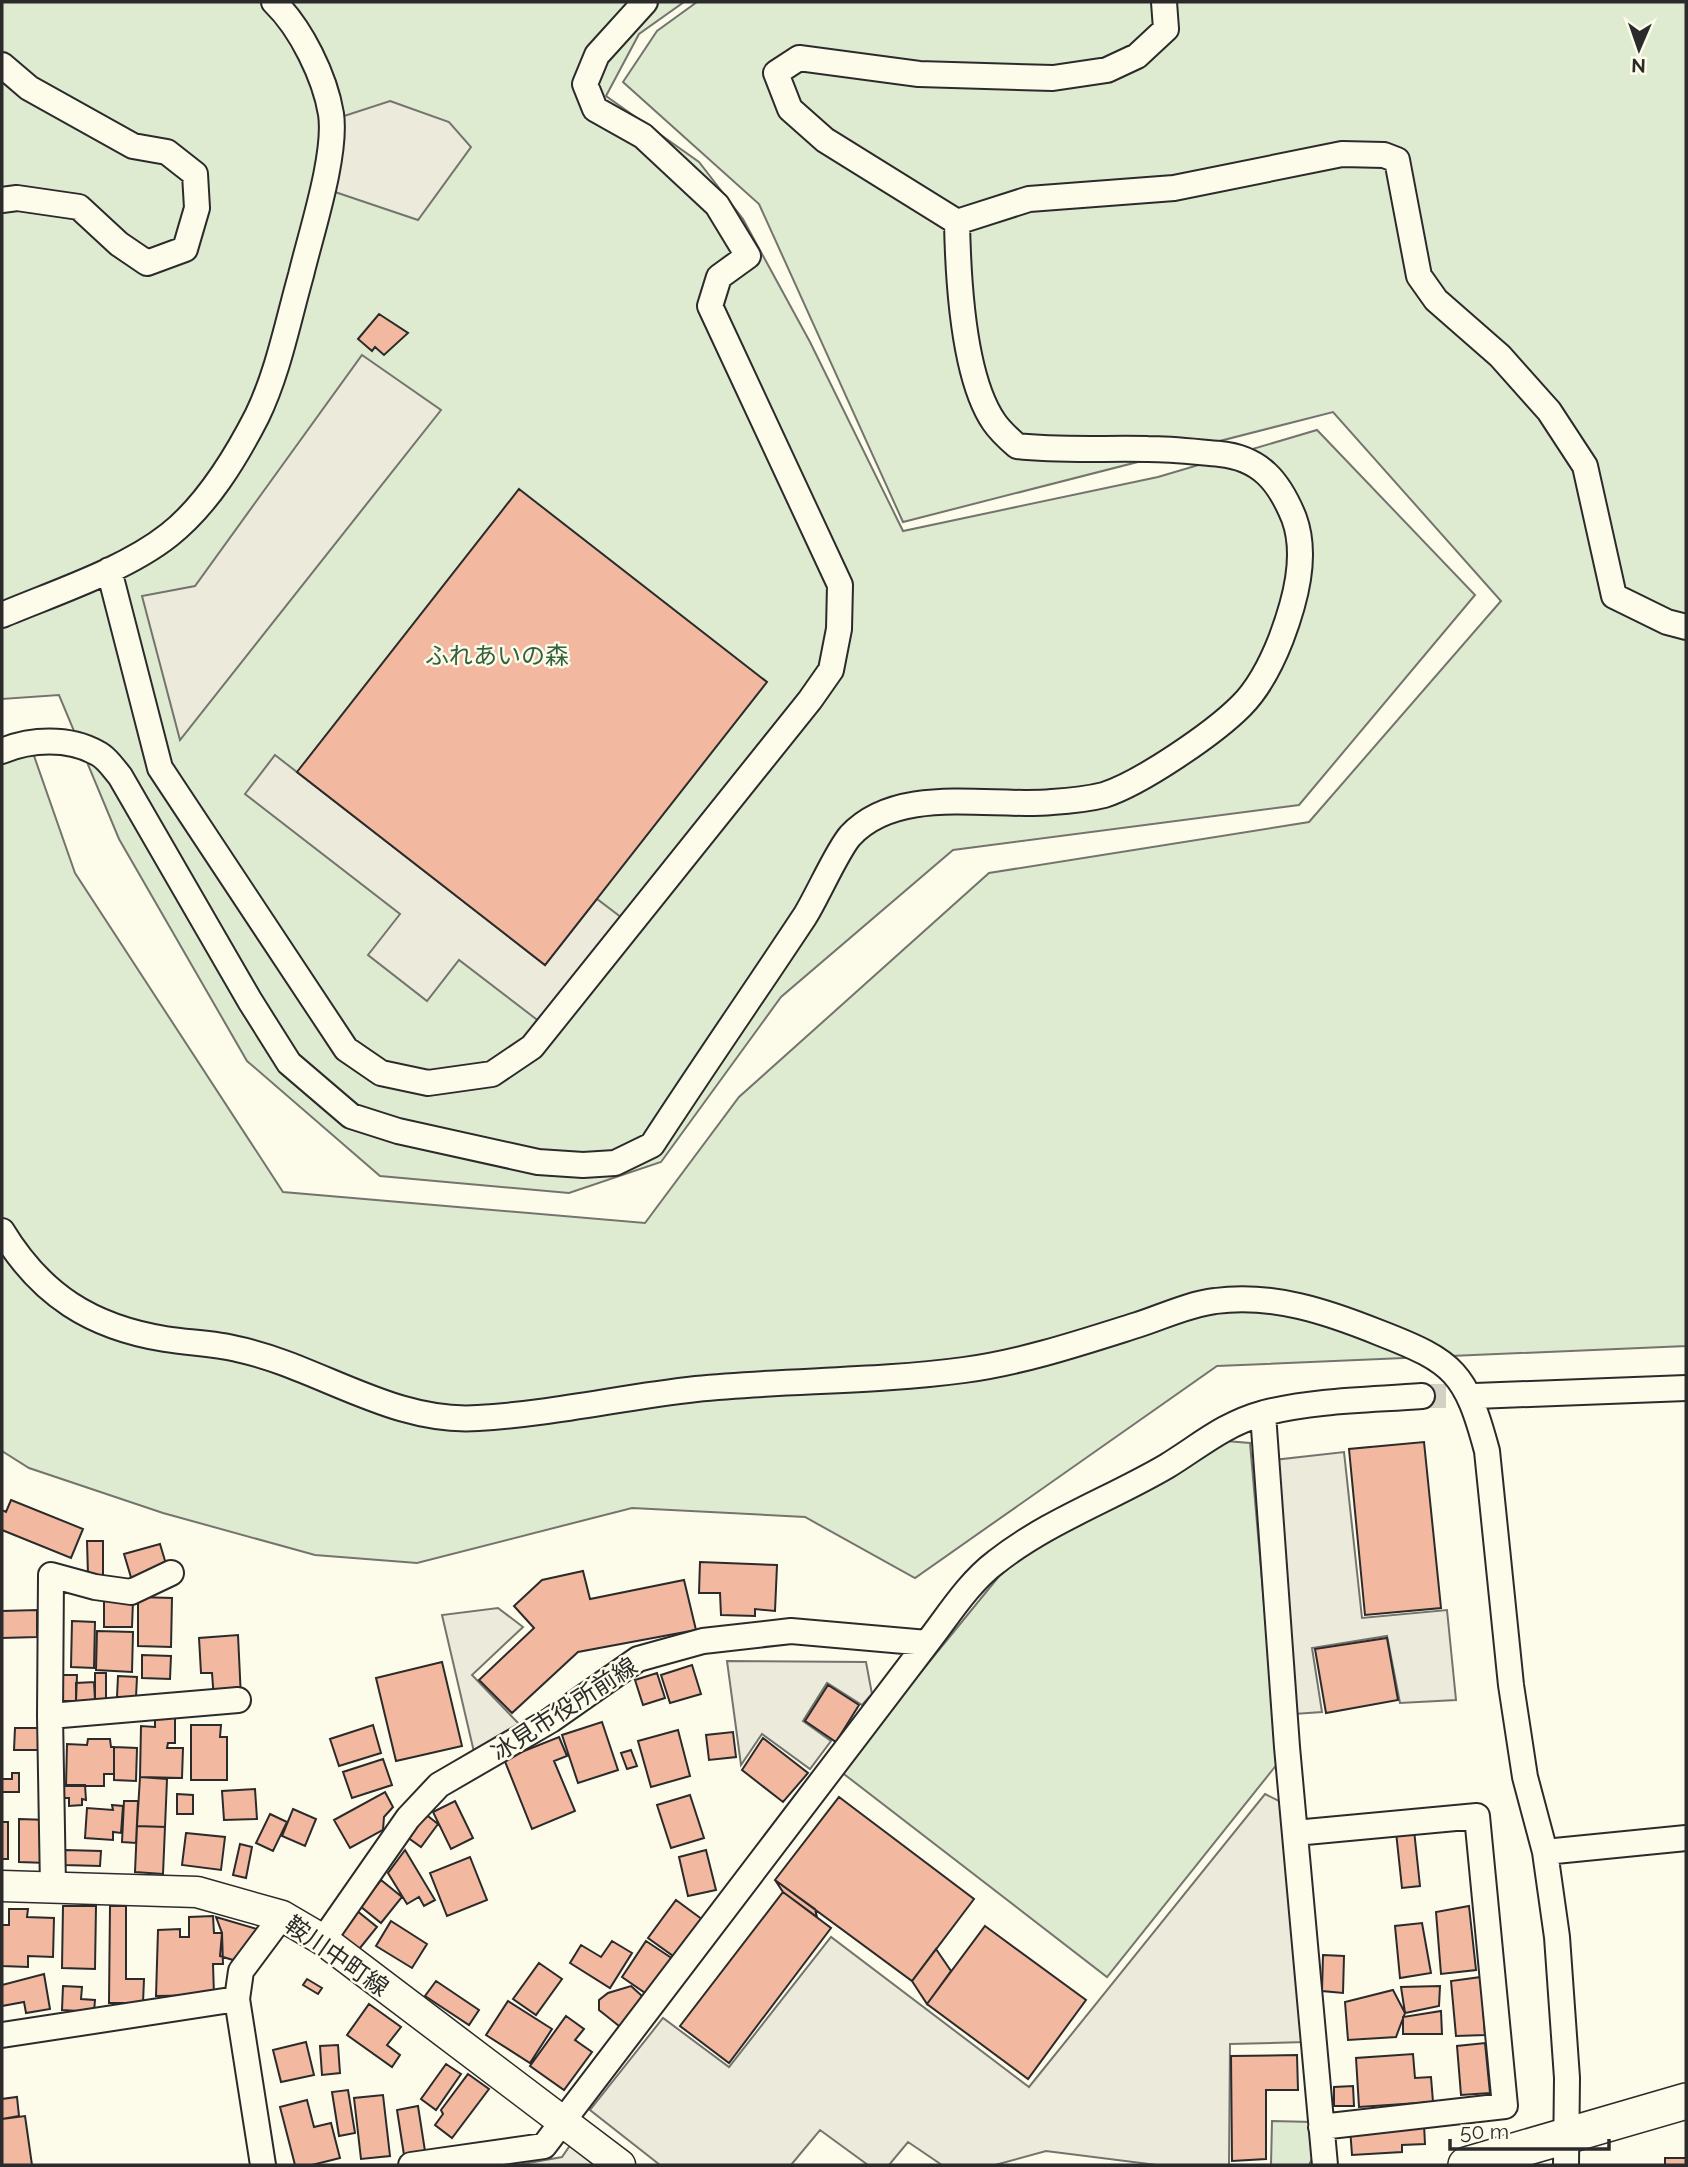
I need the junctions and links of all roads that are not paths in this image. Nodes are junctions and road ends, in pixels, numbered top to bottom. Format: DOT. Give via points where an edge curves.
graph roads {
  1 [pos="274,2"];
  2 [pos="645,2"];
  3 [pos="1164,2"];
  4 [pos="2,65"];
  5 [pos="2,200"];
  6 [pos="957,222"];
  7 [pos="109,570"];
  8 [pos="2,615"];
  9 [pos="1686,627"];
  10 [pos="2,751"];
  11 [pos="2,1231"];
  12 [pos="1686,1388"];
  13 [pos="1422,1396"];
  14 [pos="1475,1396"];
  15 [pos="1263,1414"];
  16 [pos="171,1573"];
  17 [pos="928,1643"];
  18 [pos="238,1700"];
  19 [pos="50,1716"];
  20 [pos="1295,1833"];
  21 [pos="1686,1838"];
  22 [pos="1545,1852"];
  23 [pos="2,1886"];
  24 [pos="53,1887"];
  25 [pos="282,1916"];
  26 [pos="323,1940"];
  27 [pos="237,1999"];
  28 [pos="2,2035"];
  29 [pos="1686,2101"];
  30 [pos="562,2124"];
  31 [pos="1321,2127"];
  32 [pos="1567,2149"];
  33 [pos="263,2165"];
  34 [pos="411,2165"];
  35 [pos="620,2165"];
  36 [pos="1325,2165"];
  37 [pos="1466,2165"];
  1 -- 7 [label="street" via="320,71 331,116 327,167 283,342 258,414 223,477 169,535"];
  2 -- 7 [label="street" via="597,55 585,84 595,109 643,136 717,205 748,256 719,277 710,306 841,584 839,629 831,670 810,700 532,1047 492,1074 428,1083 381,1073 346,1049 160,768"];
  3 -- 6 [label="street" via="1166,29 1138,55 1107,70 1053,78 919,74 799,58 776,73 790,109 825,140"];
  4 -- 5 [label="street" via="29,88 133,146 167,152 195,174 197,208 185,249 147,263 79,207"];
  6 -- 9 [label="street" via="1029,199 1174,188 1342,154 1384,155 1397,160 1419,276 1436,300 1500,356 1549,411 1585,466 1614,596"];
  6 -- 10 [label="street" via="957,265 972,367 994,421 1017,446 1240,456 1258,467 1279,485 1298,529 1300,568 1287,623 1272,661 1242,705 1194,744 1132,781 1104,794 1050,803 962,801 899,807 849,837 821,891 652,1145 615,1163 538,1161 398,1131 351,1116 289,1063 120,776 99,753 40,741"];
  7 -- 8 [label="street"];
  11 -- 22 [label="street" via="21,1262 58,1298 110,1326 283,1361 424,1415 475,1419 699,1389 906,1378 985,1367 1051,1352 1212,1301 1297,1304 1400,1341 1445,1362 1464,1386 1477,1414 1487,1451 1525,1777"];
  12 -- 14 [label="street"];
  13 -- 15 [label="street" via="1313,1403"];
  15 -- 17 [label="street" via="1220,1429 1166,1466 1068,1516 995,1562"];
  15 -- 20 [label="street"];
  16 -- 19 [label="street" via="131,1592 51,1575"];
  17 -- 26 [label="street, 冰見市役所前線" via="792,1631 703,1642 638,1659 551,1720 439,1785 408,1818"];
  17 -- 30 [label="street"];
  18 -- 19 [label="street"];
  19 -- 24 [label="street"];
  20 -- 31 [label="street"];
  20 -- 31 [label="street" via="1477,1816 1505,2106"];
  21 -- 22 [label="street"];
  22 -- 32 [label="street" via="1557,1937"];
  23 -- 24 [label="main road, 鞍川中町線"];
  24 -- 25 [label="main road, 鞍川中町線" via="197,1892"];
  25 -- 26 [label="main road, 鞍川中町線"];
  25 -- 27 [label="street" via="241,1970"];
  26 -- 30 [label="main road, 鞍川中町線"];
  27 -- 28 [label="street"];
  27 -- 33 [label="street"];
  29 -- 32 [label="highway"];
  30 -- 34 [label="street" via="544,2146"];
  30 -- 35 [label="main road, 鞍川中町線"];
  31 -- 36 [label="street"];
  32 -- 37 [label="highway"];
}
